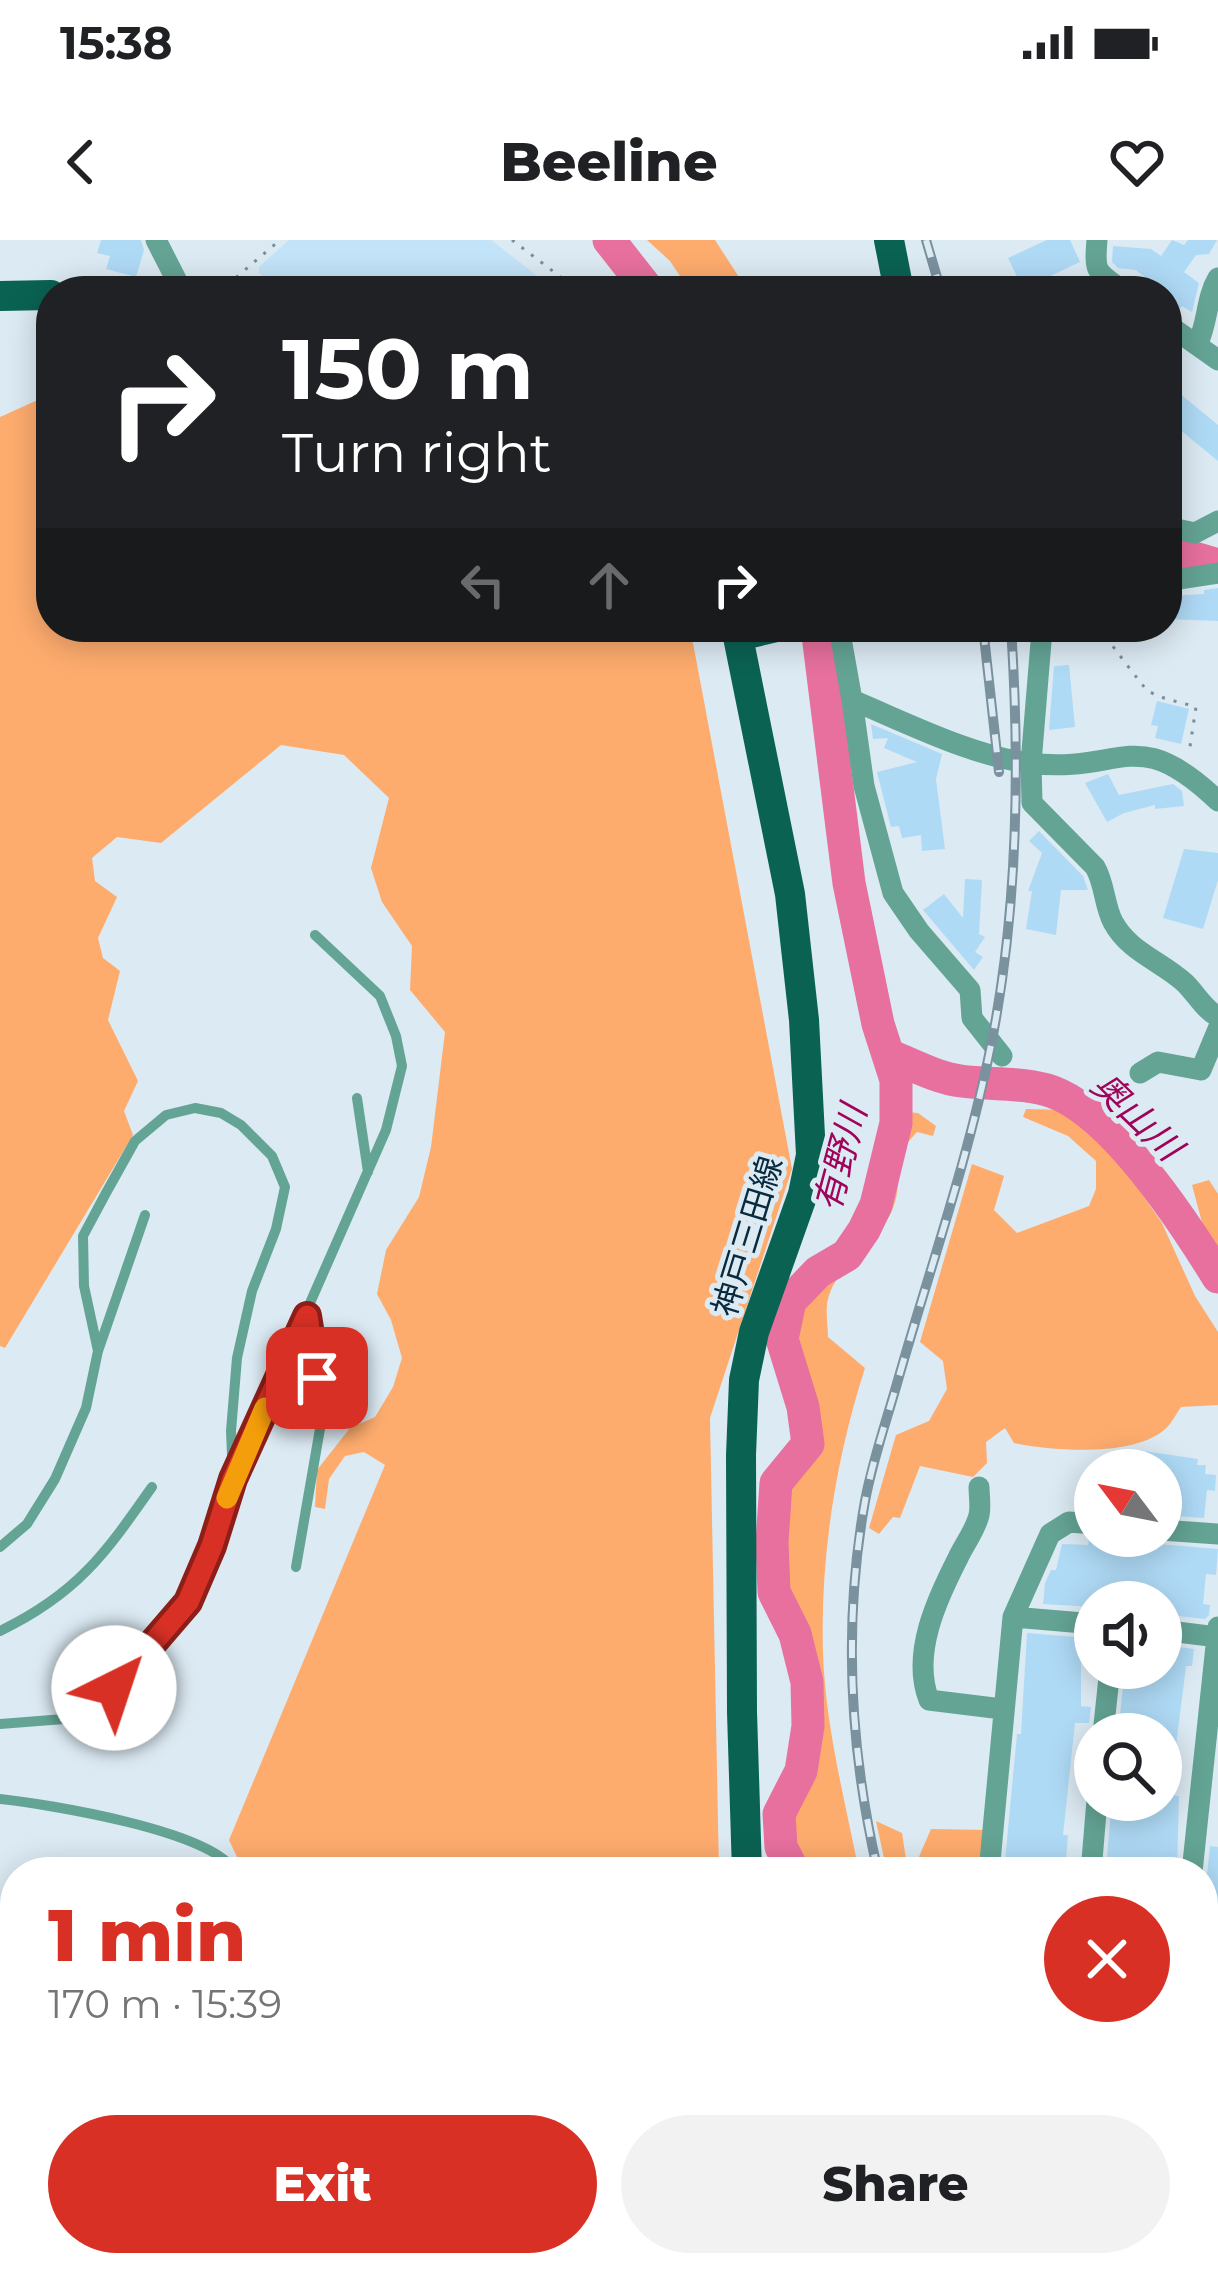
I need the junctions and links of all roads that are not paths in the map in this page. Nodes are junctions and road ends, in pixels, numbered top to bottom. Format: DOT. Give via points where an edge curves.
graph roads {
  1 [pos="156,240"];
  2 [pos="890,240"];
  3 [pos="1097,240"];
  4 [pos="181,276"];
  5 [pos="896,276"];
  6 [pos="1095,276"];
  7 [pos="1218,278"];
  8 [pos="0,296"];
  9 [pos="36,296"];
  10 [pos="1182,334"];
  11 [pos="1198,344"];
  12 [pos="1218,360"];
  13 [pos="1218,521"];
  14 [pos="1182,530"];
  15 [pos="1218,573"];
  16 [pos="1182,579"];
  17 [pos="755,642"];
  18 [pos="841,642"];
  19 [pos="1041,642"];
  20 [pos="852,700"];
  21 [pos="1031,764"];
  22 [pos="1218,801"];
  23 [pos="315,935"];
  24 [pos="1218,1018"];
  25 [pos="1218,1029"];
  26 [pos="1002,1056"];
  27 [pos="1140,1073"];
  28 [pos="358,1098"];
  29 [pos="368,1173"];
  30 [pos="145,1215"];
  31 [pos="307,1316"];
  32 [pos="98,1352"];
  33 [pos="233,1479"];
  34 [pos="152,1486"];
  35 [pos="979,1487"];
  36 [pos="1074,1522"];
  37 [pos="1182,1531"];
  38 [pos="1218,1534"];
  39 [pos="0,1547"];
  40 [pos="296,1567"];
  41 [pos="1013,1617"];
  42 [pos="1074,1622"];
  43 [pos="0,1631"];
  44 [pos="1182,1631"];
  45 [pos="1217,1633"];
  46 [pos="1003,1708"];
  47 [pos="0,1724"];
  48 [pos="0,1799"];
  49 [pos="1095,1821"];
  50 [pos="225,1857"];
  51 [pos="747,1857"];
  52 [pos="990,1857"];
  53 [pos="1091,1857"];
  54 [pos="1194,1857"];
  1 -- 4 [label="street"];
  2 -- 5 [label="main road"];
  3 -- 6 [label="street"];
  7 -- 11 [label="street"];
  8 -- 9 [label="main road"];
  10 -- 11 [label="street"];
  11 -- 12 [label="street"];
  13 -- 14 [label="street"];
  15 -- 16 [label="street"];
  17 -- 51 [label="main road, 神戸三田線" via="804,1020 811,1155 744,1380"];
  18 -- 20 [label="street"];
  19 -- 21 [label="street"];
  20 -- 21 [label="street"];
  20 -- 26 [label="street" via="864,785 893,892 970,990 972,1018"];
  21 -- 22 [label="street" via="1156,756"];
  21 -- 24 [label="street" via="1032,802 1095,867 1111,919 1130,946 1184,982"];
  23 -- 29 [label="lane" via="380,996 396,1036 402,1066"];
  25 -- 27 [label="street" via="1201,1070 1158,1062"];
  28 -- 29 [label="lane"];
  29 -- 31 [label="lane"];
  30 -- 32 [label="lane"];
  31 -- 33 [label="lane"];
  31 -- 40 [label="lane" via="321,1423"];
  32 -- 33 [label="lane" via="83,1236 135,1141 166,1115 220,1113 272,1156 285,1187 237,1358"];
  32 -- 39 [label="lane" via="86,1408 56,1479 27,1524"];
  33 -- 47 [label="lane" via="188,1602 114,1688 64,1719"];
  34 -- 43 [label="lane" via="100,1562 42,1611"];
  35 -- 46 [label="street" via="979,1516 922,1644 923,1685 928,1700"];
  36 -- 41 [label="street" via="1050,1534"];
  37 -- 38 [label="street"];
  41 -- 42 [label="street"];
  41 -- 46 [label="street"];
  44 -- 45 [label="street"];
  45 -- 54 [label="street"];
  46 -- 52 [label="street"];
  48 -- 50 [label="lane" via="130,1821"];
  49 -- 53 [label="street"];
}
